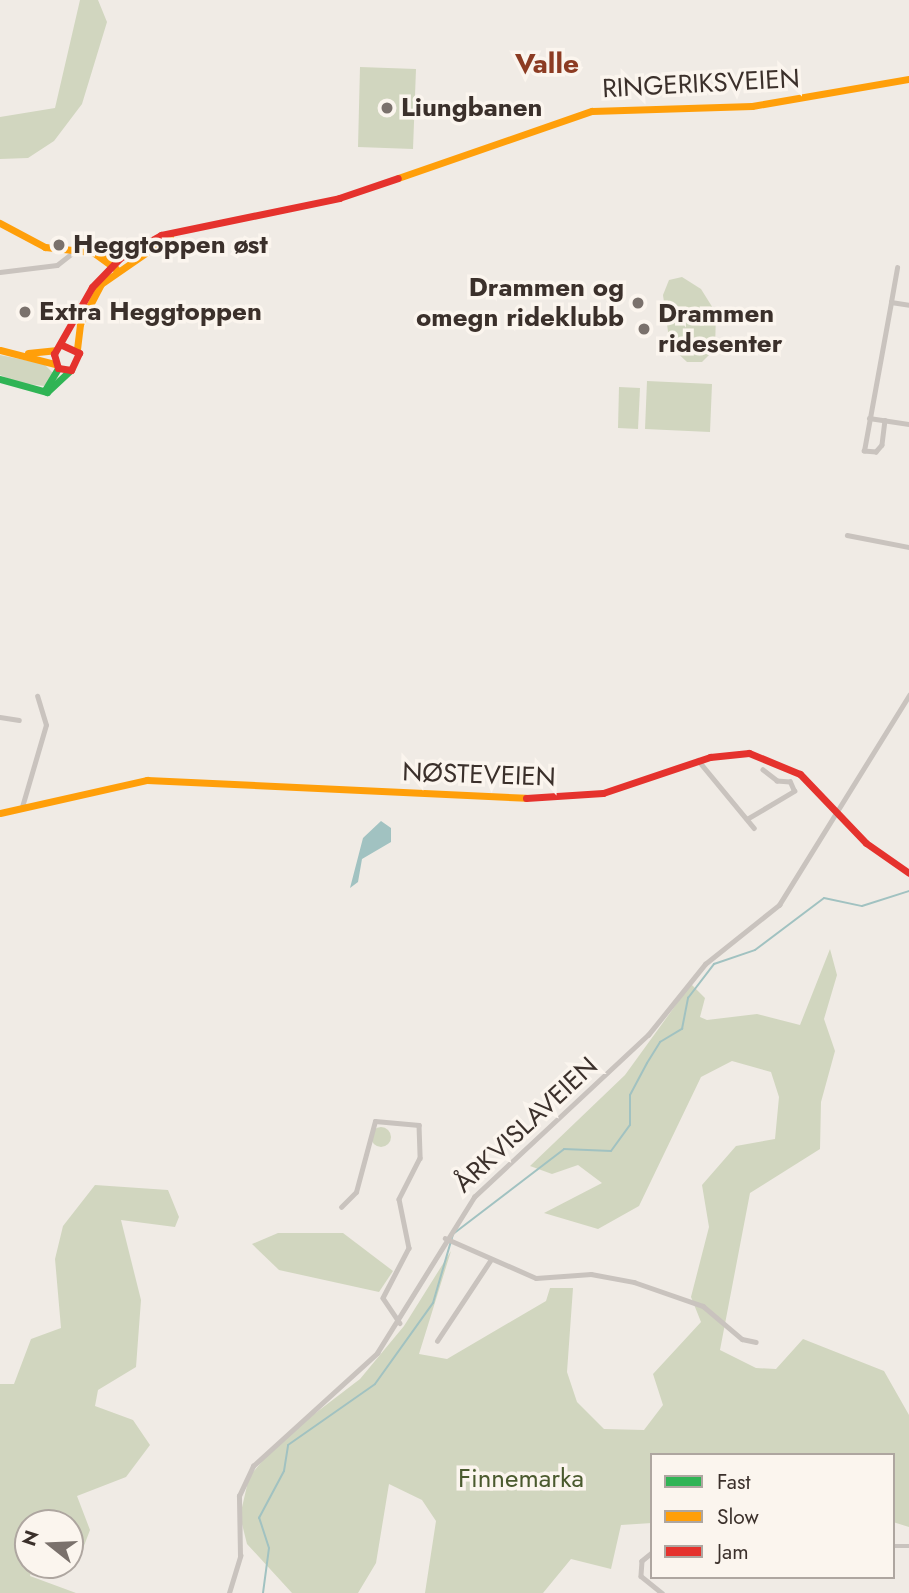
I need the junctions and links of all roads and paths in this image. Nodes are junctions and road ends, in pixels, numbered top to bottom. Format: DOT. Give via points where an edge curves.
graph roads {
  1 [pos="909,79"];
  2 [pos="0,223"];
  3 [pos="75,251"];
  4 [pos="113,266"];
  5 [pos="897,268"];
  6 [pos="0,272"];
  7 [pos="891,302"];
  8 [pos="909,305"];
  9 [pos="59,347"];
  10 [pos="77,349"];
  11 [pos="0,350"];
  12 [pos="26,354"];
  13 [pos="57,366"];
  14 [pos="71,370"];
  15 [pos="0,379"];
  16 [pos="43,391"];
  17 [pos="869,418"];
  18 [pos="885,420"];
  19 [pos="909,424"];
  20 [pos="847,535"];
  21 [pos="909,547"];
  22 [pos="909,695"];
  23 [pos="37,696"];
  24 [pos="0,717"];
  25 [pos="19,720"];
  26 [pos="698,760"];
  27 [pos="763,770"];
  28 [pos="22,807"];
  29 [pos="0,813"];
  30 [pos="837,813"];
  31 [pos="747,819"];
  32 [pos="754,828"];
  33 [pos="909,873"];
  34 [pos="341,1207"];
  35 [pos="448,1240"];
  36 [pos="490,1261"];
  37 [pos="400,1323"];
  38 [pos="437,1341"];
  39 [pos="756,1342"];
  40 [pos="650,1554"];
  41 [pos="229,1593"];
  42 [pos="662,1593"];
  1 -- 4 [label="main road, RINGERIKSVEIEN" via="752,106 592,111 339,198 175,233"];
  2 -- 3 [label="main road" via="45,247"];
  3 -- 4 [label="main road" via="93,253"];
  3 -- 6 [label="street" via="57,264"];
  4 -- 9 [label="main road, RINGERIKSVEIEN"];
  4 -- 10 [label="main road, RINGERIKSVEIEN" via="87,307"];
  5 -- 7 [label="street"];
  7 -- 8 [label="street"];
  7 -- 17 [label="street"];
  9 -- 10 [label="main road"];
  9 -- 12 [label="main road"];
  9 -- 13 [label="main road"];
  10 -- 14 [label="main road, RINGERIKSVEIEN" via="80,360"];
  11 -- 12 [label="main road"];
  12 -- 13 [label="main road"];
  13 -- 14 [label="main road"];
  13 -- 16 [label="main road"];
  14 -- 16 [label="main road"];
  15 -- 16 [label="main road"];
  17 -- 18 [label="street"];
  17 -- 18 [label="street" via="866,452 882,445"];
  18 -- 19 [label="street"];
  20 -- 21 [label="street"];
  22 -- 30 [label="street, ÅRKVISLAVEIEN"];
  23 -- 28 [label="street" via="47,725"];
  24 -- 25 [label="street"];
  26 -- 28 [label="main road, NØSTEVEIEN" via="603,793 559,800 147,780"];
  26 -- 30 [label="main road, NØSTEVEIEN" via="740,752 772,758 808,781"];
  26 -- 31 [label="street"];
  27 -- 31 [label="street" via="776,781 790,782 794,791 769,800"];
  28 -- 29 [label="main road, NØSTEVEIEN"];
  30 -- 33 [label="main road, NØSTEVEIEN"];
  30 -- 35 [label="street, ÅRKVISLAVEIEN" via="779,905 705,964 648,1035 530,1152 482,1189"];
  31 -- 32 [label="street"];
  34 -- 37 [label="street" via="358,1186 375,1121 419,1125 420,1158 398,1199 409,1248 383,1298"];
  35 -- 36 [label="street"];
  35 -- 37 [label="street, ÅRKVISLAVEIEN"];
  36 -- 38 [label="street"];
  36 -- 39 [label="street" via="540,1279 565,1273 624,1279 703,1306 742,1339"];
  37 -- 41 [label="street, ÅRKVISLAVEIEN" via="352,1381 277,1440 248,1473 238,1504 239,1566"];
  40 -- 42 [label="street" via="642,1560 641,1576"];
}
